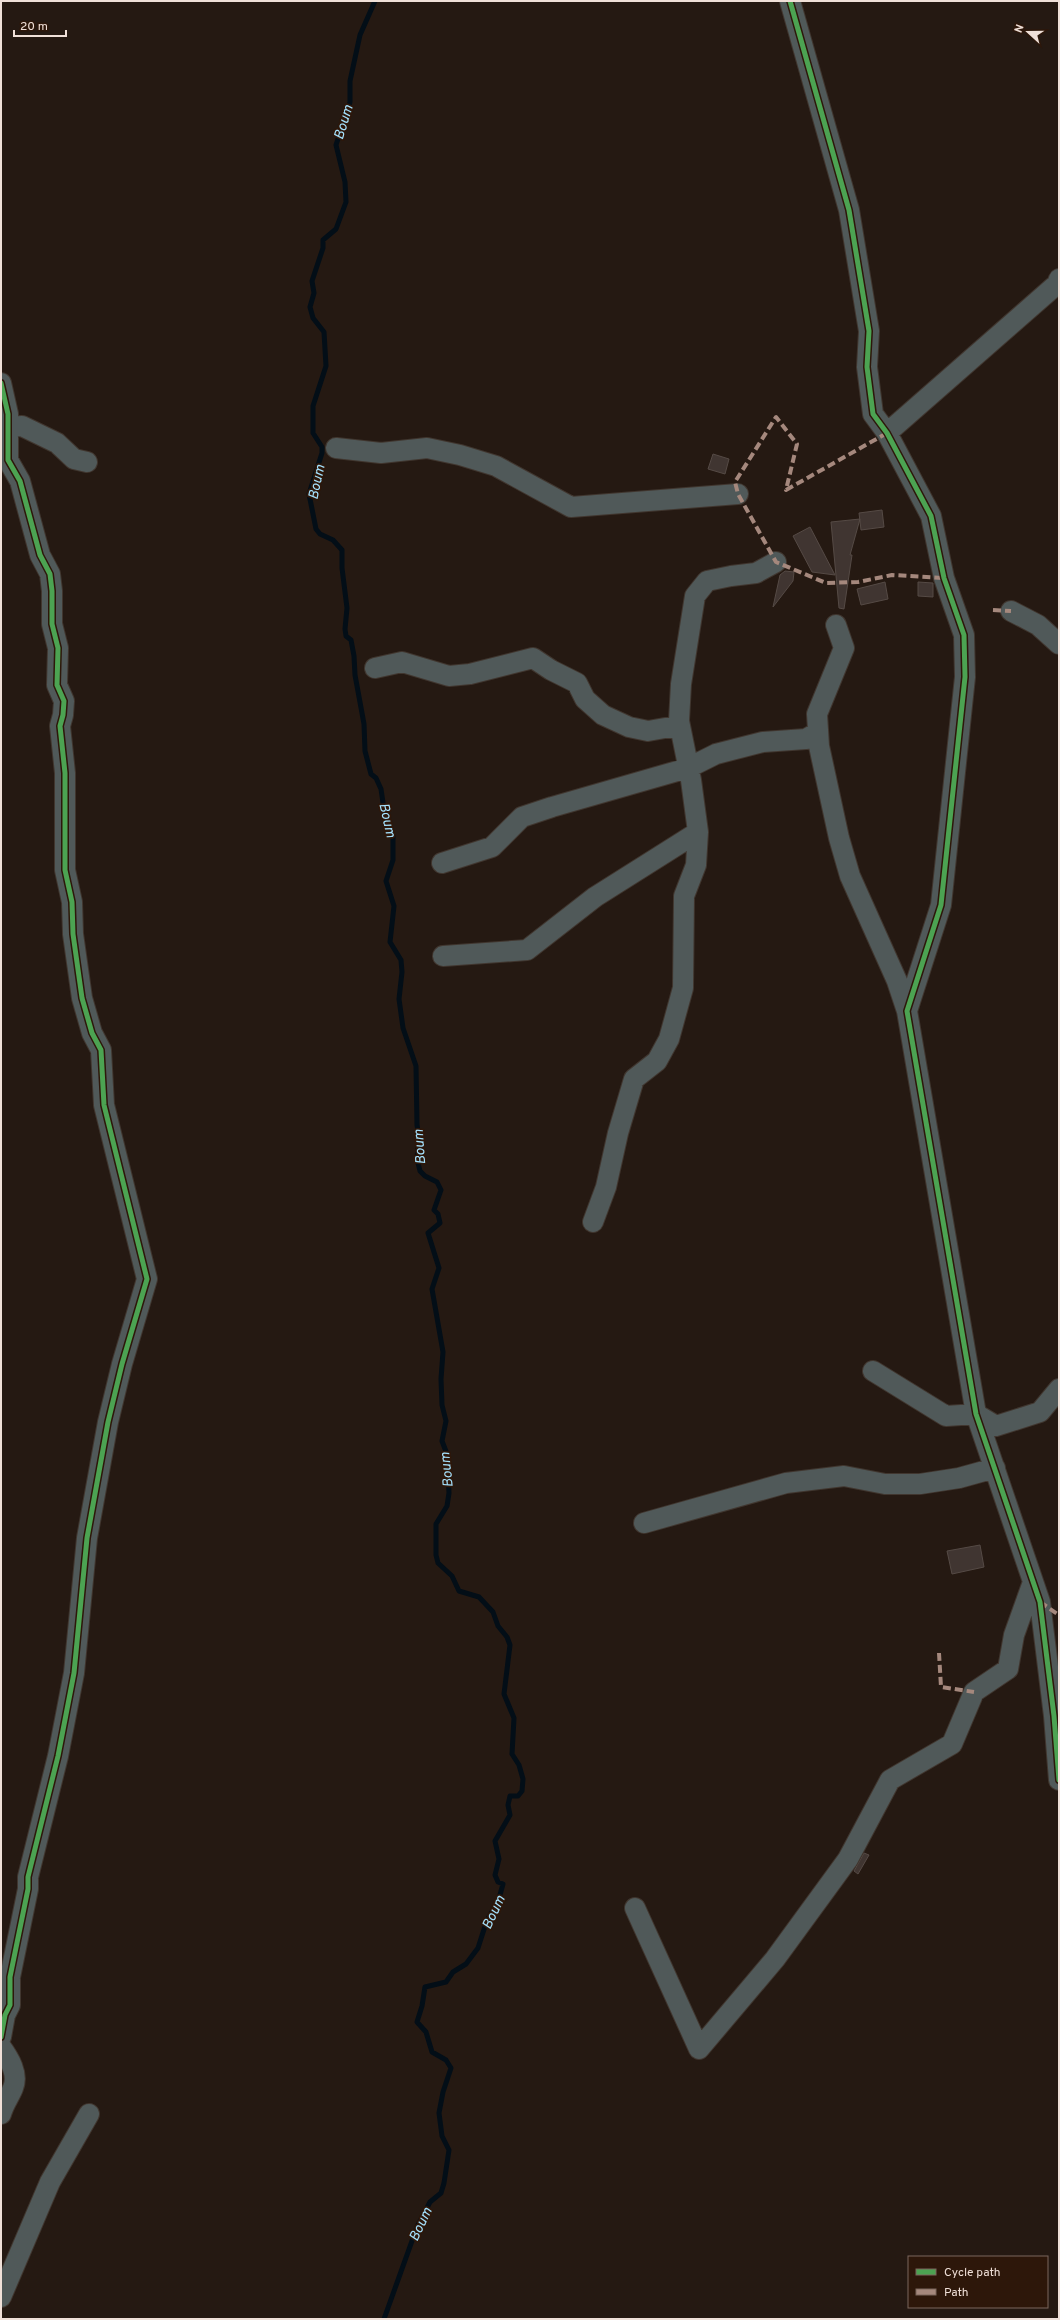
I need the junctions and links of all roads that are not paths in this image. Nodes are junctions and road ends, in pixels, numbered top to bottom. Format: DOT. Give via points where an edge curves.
graph roads {
  1 [pos="790,1"];
  2 [pos="1059,279"];
  3 [pos="1,383"];
  4 [pos="7,430"];
  5 [pos="887,433"];
  6 [pos="336,448"];
  7 [pos="87,462"];
  8 [pos="738,494"];
  9 [pos="776,562"];
  10 [pos="1011,611"];
  11 [pos="836,625"];
  12 [pos="1059,644"];
  13 [pos="375,668"];
  14 [pos="680,728"];
  15 [pos="818,732"];
  16 [pos="688,768"];
  17 [pos="698,832"];
  18 [pos="442,863"];
  19 [pos="443,956"];
  20 [pos="907,1011"];
  21 [pos="593,1222"];
  22 [pos="873,1371"];
  23 [pos="1059,1389"];
  24 [pos="976,1414"];
  25 [pos="995,1468"];
  26 [pos="644,1523"];
  27 [pos="1033,1582"];
  28 [pos="1054,1670"];
  29 [pos="1059,1780"];
  30 [pos="635,1908"];
  31 [pos="1,2037"];
  32 [pos="1,2047"];
  33 [pos="7,2086"];
  34 [pos="1,2114"];
  35 [pos="89,2114"];
  36 [pos="3,2286"];
  1 -- 5 [label="street" via="849,210 869,331 867,367 873,414"];
  2 -- 5 [label="street" via="1057,284"];
  3 -- 4 [label="street" via="4,390"];
  4 -- 7 [label="street" via="22,426 57,444 74,459"];
  4 -- 31 [label="street" via="8,460 22,487 40,555 50,574 52,624 58,648 57,685 64,701 60,726 65,773 65,870 72,902 73,934 82,998 92,1033 101,1050 104,1105 147,1279 108,1422 87,1538 74,1673 58,1756 28,1877 28,1889 10,1977 10,2005 5,2015"];
  5 -- 20 [label="street" via="931,516 944,578 964,635 965,677 941,905"];
  6 -- 8 [label="street" via="381,453 427,448 460,455 496,466 571,507"];
  9 -- 14 [label="street" via="756,573 707,581 695,596 681,684"];
  10 -- 12 [label="street" via="1038,625"];
  11 -- 15 [label="street" via="844,648 817,714"];
  13 -- 14 [label="street" via="402,662 449,676 470,674 533,658 577,683 584,699 603,715 629,727 648,731"];
  14 -- 16 [label="street"];
  15 -- 16 [label="street" via="806,740 763,742 716,754"];
  15 -- 20 [label="street" via="838,838 850,876 897,981"];
  16 -- 17 [label="street"];
  16 -- 18 [label="street" via="596,793 522,817 492,847"];
  17 -- 19 [label="street" via="672,846 595,897 527,950"];
  17 -- 21 [label="street" via="696,865 684,896 683,988 669,1039 657,1061 634,1079 606,1187"];
  20 -- 24 [label="street"];
  22 -- 24 [label="street" via="946,1416"];
  23 -- 24 [label="street" via="1040,1412 996,1426"];
  24 -- 25 [label="street"];
  25 -- 26 [label="street" via="959,1478 920,1484 885,1484 844,1476 786,1483"];
  25 -- 27 [label="street"];
  27 -- 28 [label="street" via="1040,1602"];
  27 -- 30 [label="street" via="1014,1635 1008,1669 974,1692 952,1744 890,1780 848,1859 775,1959 699,2049"];
  28 -- 29 [label="street"];
  32 -- 33 [label="street" via="12,2062"];
  33 -- 34 [label="street"];
  35 -- 36 [label="street" via="50,2182"];
}
